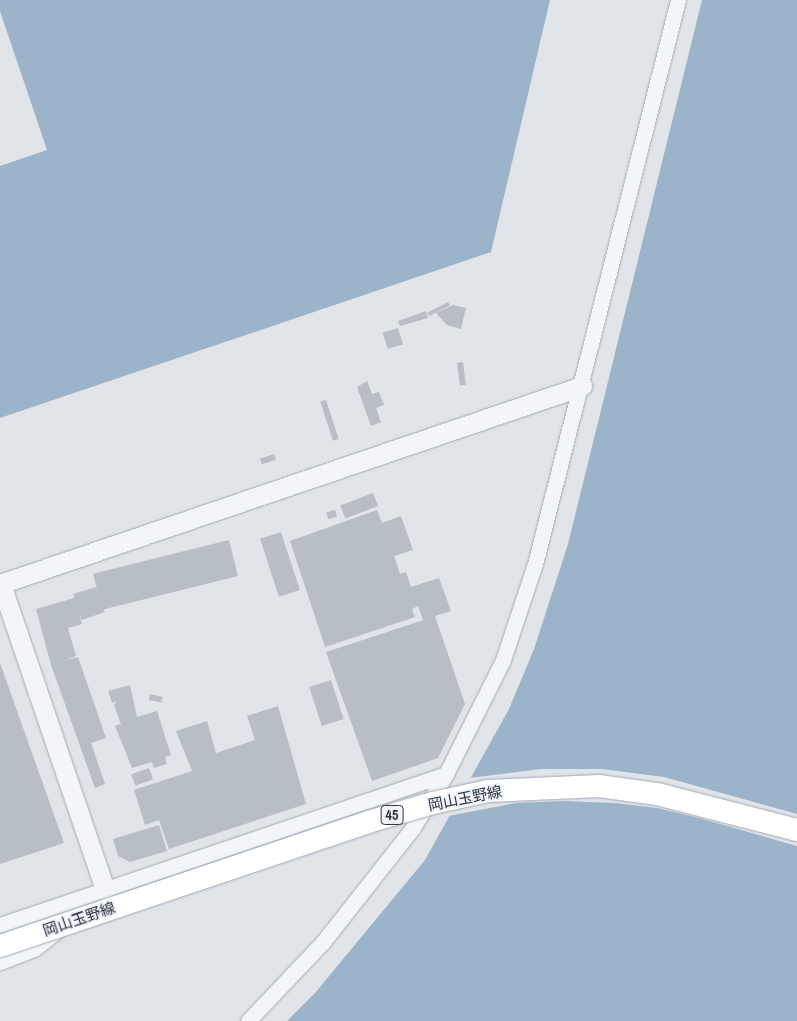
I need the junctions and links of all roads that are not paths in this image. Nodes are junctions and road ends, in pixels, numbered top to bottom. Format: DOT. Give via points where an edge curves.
graph roads {
  1 [pos="678,0"];
  2 [pos="582,386"];
  3 [pos="0,584"];
  4 [pos="446,774"];
  5 [pos="797,830"];
  6 [pos="105,889"];
  7 [pos="0,924"];
  8 [pos="0,946"];
  9 [pos="0,962"];
  10 [pos="248,1021"];
  1 -- 2 [label="street"];
  2 -- 3 [label="street"];
  2 -- 4 [label="street" via="518,619 503,660"];
  3 -- 6 [label="street"];
  4 -- 6 [label="street"];
  4 -- 10 [label="street" via="378,876 323,942"];
  5 -- 8 [label="main road, 岡山玉野線 / 45, bridge" via="657,794 599,786 488,791 433,803 332,834"];
  6 -- 7 [label="street"];
  6 -- 9 [label="street" via="34,949"];
}
